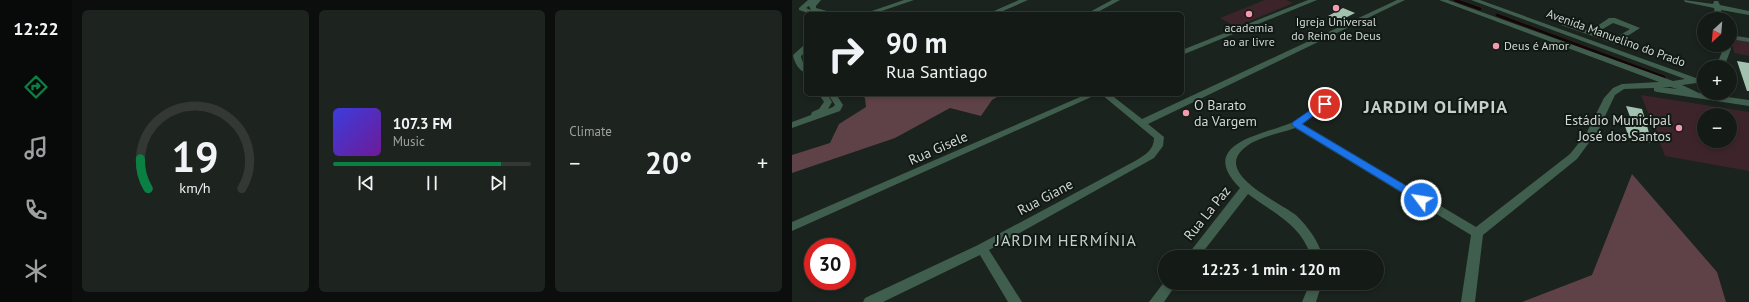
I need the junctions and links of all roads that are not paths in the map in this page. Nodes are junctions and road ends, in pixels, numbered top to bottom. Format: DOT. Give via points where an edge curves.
graph roads {
  1 [pos="812,0"];
  2 [pos="818,0"];
  3 [pos="901,0"];
  4 [pos="911,0"];
  5 [pos="1025,0"];
  6 [pos="1117,0"];
  7 [pos="1314,0"];
  8 [pos="1402,0"];
  9 [pos="1442,0"];
  10 [pos="1474,0"];
  11 [pos="1687,1"];
  12 [pos="1495,3"];
  13 [pos="1716,3"];
  14 [pos="801,9"];
  15 [pos="792,12"];
  16 [pos="811,12"];
  17 [pos="827,12"];
  18 [pos="864,12"];
  19 [pos="872,12"];
  20 [pos="995,12"];
  21 [pos="1093,12"];
  22 [pos="1749,13"];
  23 [pos="1484,16"];
  24 [pos="1590,34"];
  25 [pos="1737,38"];
  26 [pos="1749,40"];
  27 [pos="804,49"];
  28 [pos="1184,52"];
  29 [pos="794,55"];
  30 [pos="804,58"];
  31 [pos="804,68"];
  32 [pos="1697,79"];
  33 [pos="1697,82"];
  34 [pos="1672,84"];
  35 [pos="1637,86"];
  36 [pos="1697,95"];
  37 [pos="1737,95"];
  38 [pos="824,96"];
  39 [pos="833,96"];
  40 [pos="1089,96"];
  41 [pos="1108,96"];
  42 [pos="1697,96"];
  43 [pos="1737,100"];
  44 [pos="1749,101"];
  45 [pos="1325,104"];
  46 [pos="792,123"];
  47 [pos="1142,123"];
  48 [pos="1296,124"];
  49 [pos="1246,189"];
  50 [pos="792,227"];
  51 [pos="1478,233"];
  52 [pos="982,248"];
  53 [pos="1198,250"];
  54 [pos="1316,250"];
  55 [pos="1166,290"];
  56 [pos="1313,290"];
  57 [pos="870,302"];
  58 [pos="1015,302"];
  59 [pos="1156,302"];
  60 [pos="1309,302"];
  61 [pos="1468,302"];
  1 -- 14 [label="street"];
  2 -- 17 [label="street" via="812,6 814,9"];
  3 -- 18 [label="street"];
  4 -- 19 [label="street"];
  5 -- 20 [label="street"];
  6 -- 21 [label="street"];
  7 -- 28 [label="street"];
  8 -- 47 [label="street"];
  9 -- 23 [label="street, Avenida Manuelino do Prado"];
  10 -- 12 [label="street, Avenida Manuelino do Prado"];
  11 -- 13 [label="street"];
  12 -- 23 [label="street"];
  12 -- 24 [label="street"];
  12 -- 32 [label="street, Avenida Manuelino do Prado"];
  13 -- 22 [label="street"];
  14 -- 15 [label="street"];
  14 -- 16 [label="street"];
  23 -- 34 [label="street, Avenida Manuelino do Prado"];
  24 -- 24 [label="street" via="1612,20 1636,28 1615,42"];
  25 -- 26 [label="street"];
  27 -- 29 [label="street"];
  29 -- 30 [label="street"];
  29 -- 31 [label="street"];
  33 -- 34 [label="street"];
  34 -- 35 [label="street"];
  34 -- 36 [label="street, Avenida Manuelino do Prado"];
  35 -- 42 [label="street"];
  35 -- 51 [label="street" via="1622,87 1608,96 1598,122 1579,152"];
  37 -- 44 [label="street"];
  38 -- 46 [label="street" via="828,102 822,111"];
  39 -- 46 [label="street" via="839,105 837,109"];
  40 -- 50 [label="street, Rua Gisele"];
  41 -- 47 [label="street, Rua Giane"];
  43 -- 44 [label="street"];
  45 -- 48 [label="street"];
  47 -- 52 [label="street, Rua Giane" via="1159,137 1160,144 1156,151 1139,163"];
  48 -- 49 [label="street" via="1251,140 1234,153 1231,160 1232,170"];
  48 -- 51 [label="street"];
  49 -- 53 [label="street, Rua La Paz"];
  49 -- 54 [label="street" via="1287,215 1304,230"];
  51 -- 61 [label="street"];
  52 -- 57 [label="street, Rua Giane"];
  52 -- 58 [label="street"];
  55 -- 59 [label="street"];
  56 -- 60 [label="street"];
}
